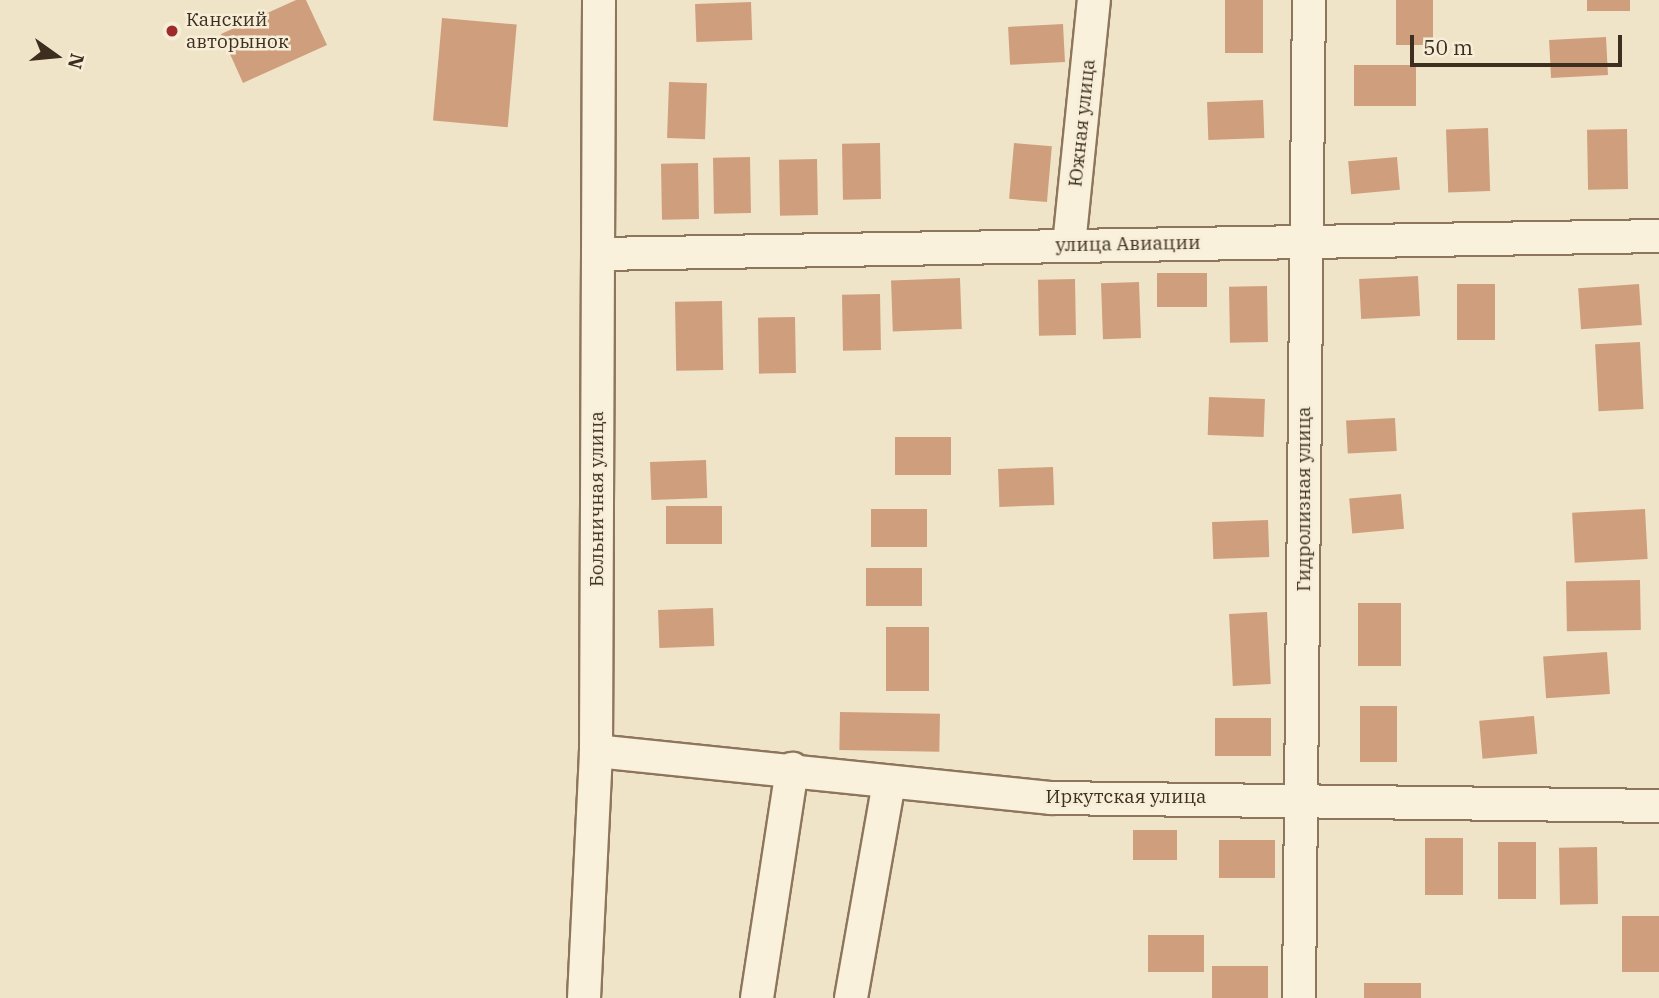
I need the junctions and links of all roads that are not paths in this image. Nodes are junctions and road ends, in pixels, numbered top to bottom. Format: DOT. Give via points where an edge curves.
graph roads {
  1 [pos="599,0"];
  2 [pos="1094,0"];
  3 [pos="1309,0"];
  4 [pos="1659,236"];
  5 [pos="1306,241"];
  6 [pos="1069,245"];
  7 [pos="598,254"];
  8 [pos="596,751"];
  9 [pos="792,769"];
  10 [pos="888,782"];
  11 [pos="1301,798"];
  12 [pos="1659,806"];
  13 [pos="584,998"];
  14 [pos="757,998"];
  15 [pos="851,998"];
  16 [pos="1299,998"];
  1 -- 7 [label="street, Больничная улица"];
  2 -- 6 [label="street, Южная улица"];
  3 -- 5 [label="street, Гидролизная улица"];
  4 -- 5 [label="street, улица Авиации"];
  5 -- 6 [label="street, улица Авиации"];
  5 -- 11 [label="street, Гидролизная улица"];
  6 -- 7 [label="street, улица Авиации"];
  7 -- 8 [label="street, Больничная улица"];
  8 -- 9 [label="street, Иркутская улица"];
  8 -- 13 [label="street, Больничная улица"];
  9 -- 10 [label="street, Иркутская улица"];
  9 -- 14 [label="street"];
  10 -- 11 [label="street, Иркутская улица" via="1051,798"];
  10 -- 15 [label="street"];
  11 -- 12 [label="street, Иркутская улица"];
  11 -- 16 [label="street, Гидролизная улица"];
}
